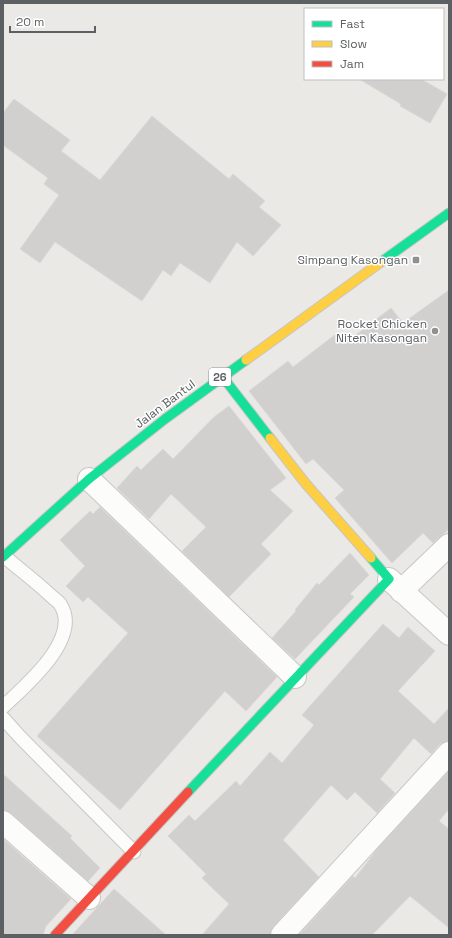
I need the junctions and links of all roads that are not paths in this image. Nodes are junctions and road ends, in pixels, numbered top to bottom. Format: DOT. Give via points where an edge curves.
graph roads {
  1 [pos="449,213"];
  2 [pos="222,376"];
  3 [pos="89,479"];
  4 [pos="449,544"];
  5 [pos="4,557"];
  6 [pos="395,585"];
  7 [pos="449,634"];
  8 [pos="295,677"];
  9 [pos="3,707"];
  10 [pos="3,718"];
  11 [pos="449,753"];
  12 [pos="3,822"];
  13 [pos="134,852"];
  14 [pos="89,898"];
  15 [pos="55,935"];
  16 [pos="282,935"];
  1 -- 2 [label="street, Jalan Bantul / 26"];
  2 -- 3 [label="street, Jalan Bantul / 26"];
  2 -- 6 [label="street" via="306,484"];
  3 -- 5 [label="street, Jalan Bantul / 26"];
  3 -- 8 [label="street"];
  4 -- 6 [label="street"];
  5 -- 9 [label="lane" via="60,604 66,620 65,632 59,646"];
  6 -- 7 [label="street"];
  6 -- 8 [label="street"];
  8 -- 13 [label="street"];
  10 -- 13 [label="lane"];
  11 -- 16 [label="street"];
  12 -- 14 [label="street"];
  13 -- 14 [label="street"];
  14 -- 15 [label="street"];
}
